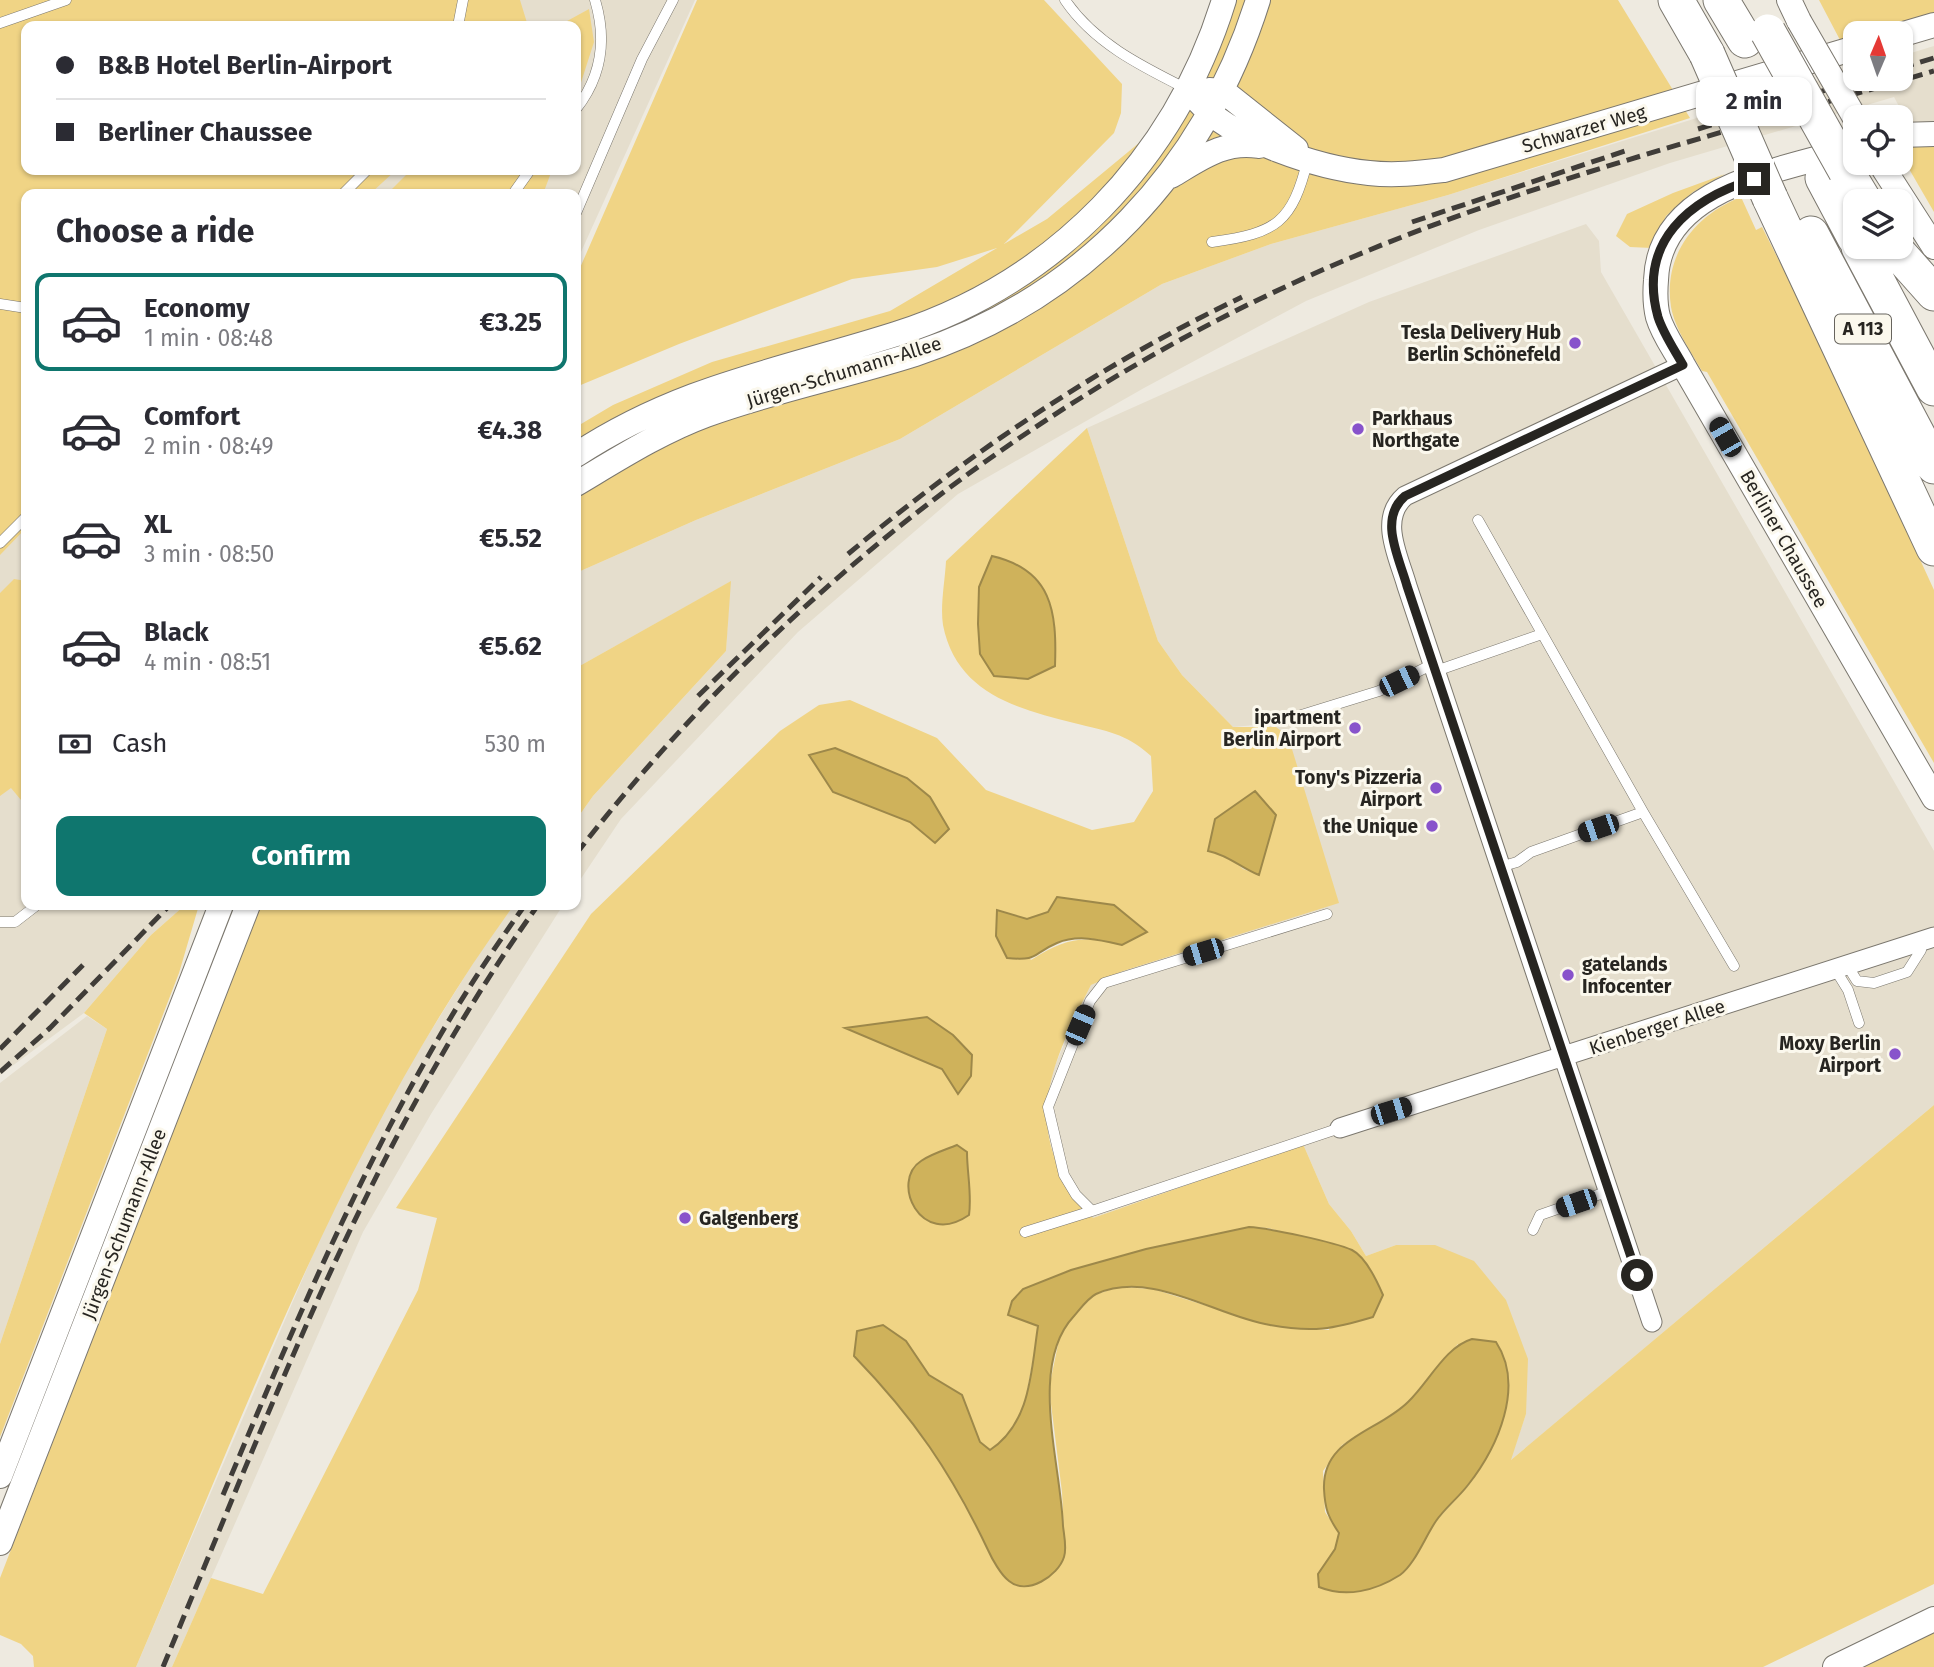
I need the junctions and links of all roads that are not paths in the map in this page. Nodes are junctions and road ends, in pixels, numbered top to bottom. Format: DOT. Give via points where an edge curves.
graph roads {
  1 [pos="66,0"];
  2 [pos="463,0"];
  3 [pos="595,0"];
  4 [pos="673,0"];
  5 [pos="1065,0"];
  6 [pos="1224,0"];
  7 [pos="1258,0"];
  8 [pos="1676,0"];
  9 [pos="1721,0"];
  10 [pos="1741,0"];
  11 [pos="459,21"];
  12 [pos="0,23"];
  13 [pos="1775,23"];
  14 [pos="1934,25"];
  15 [pos="1913,31"];
  16 [pos="1843,52"];
  17 [pos="1187,89"];
  18 [pos="1223,91"];
  19 [pos="581,102"];
  20 [pos="1844,105"];
  21 [pos="1209,114"];
  22 [pos="1934,134"];
  23 [pos="1913,135"];
  24 [pos="1273,149"];
  25 [pos="1309,158"];
  26 [pos="1841,166"];
  27 [pos="362,175"];
  28 [pos="1889,175"];
  29 [pos="1166,179"];
  30 [pos="348,189"];
  31 [pos="1845,189"];
  32 [pos="1856,189"];
  33 [pos="1777,193"];
  34 [pos="581,201"];
  35 [pos="1212,242"];
  36 [pos="1934,247"];
  37 [pos="1865,259"];
  38 [pos="1904,259"];
  39 [pos="1934,293"];
  40 [pos="0,304"];
  41 [pos="21,307"];
  42 [pos="1683,365"];
  43 [pos="1934,388"];
  44 [pos="581,452"];
  45 [pos="1934,466"];
  46 [pos="581,481"];
  47 [pos="1478,520"];
  48 [pos="21,522"];
  49 [pos="0,543"];
  50 [pos="1934,548"];
  51 [pos="1542,634"];
  52 [pos="1434,668"];
  53 [pos="1282,721"];
  54 [pos="1934,798"];
  55 [pos="1643,812"];
  56 [pos="1500,867"];
  57 [pos="31,910"];
  58 [pos="235,910"];
  59 [pos="236,910"];
  60 [pos="1327,914"];
  61 [pos="0,922"];
  62 [pos="1926,939"];
  63 [pos="1734,966"];
  64 [pos="1841,967"];
  65 [pos="1859,1023"];
  66 [pos="1565,1058"];
  67 [pos="1340,1128"];
  68 [pos="1609,1191"];
  69 [pos="1092,1211"];
  70 [pos="1533,1230"];
  71 [pos="1025,1232"];
  72 [pos="1652,1322"];
  73 [pos="0,1476"];
  74 [pos="0,1543"];
  75 [pos="1934,1619"];
  76 [pos="1835,1667"];
  1 -- 12 [label="lane"];
  2 -- 11 [label="lane"];
  3 -- 19 [label="lane" via="604,40"];
  4 -- 34 [label="lane"];
  5 -- 17 [label="lane" via="1106,44"];
  6 -- 17 [label="street, Jürgen-Schumann-Allee"];
  7 -- 18 [label="street, Jürgen-Schumann-Allee" via="1238,62"];
  8 -- 33 [label="highway, bridge"];
  9 -- 13 [label="highway"];
  10 -- 13 [label="highway"];
  13 -- 20 [label="street, bridge"];
  13 -- 26 [label="highway"];
  14 -- 15 [label="street"];
  16 -- 25 [label="street, Schwarzer Weg" via="1444,170 1367,173"];
  17 -- 18 [label="street"];
  17 -- 21 [label="street, Schwarzer Weg"];
  17 -- 44 [label="street, Jürgen-Schumann-Allee" via="1115,193 1081,230 995,291 897,334 697,393 640,418"];
  18 -- 21 [label="street, Jürgen-Schumann-Allee"];
  18 -- 25 [label="street, Schwarzer Weg"];
  21 -- 24 [label="street, Schwarzer Weg"];
  21 -- 29 [label="street, Jürgen-Schumann-Allee"];
  22 -- 23 [label="street"];
  24 -- 25 [label="street, Schwarzer Weg"];
  24 -- 29 [label="street" via="1239,143 1220,148"];
  25 -- 35 [label="lane" via="1288,214 1246,237"];
  26 -- 31 [label="highway"];
  26 -- 32 [label="highway"];
  26 -- 42 [label="street, Berliner Chaussee" via="1729,187 1705,199 1676,223 1656,265 1655,295 1662,326"];
  27 -- 30 [label="lane"];
  28 -- 36 [label="street"];
  29 -- 46 [label="street, Jürgen-Schumann-Allee" via="1097,251 1050,288 1006,314 915,354 705,415 645,442"];
  33 -- 45 [label="highway, A 113" via="1854,311"];
  33 -- 50 [label="highway"];
  37 -- 43 [label="highway, A 113"];
  38 -- 39 [label="highway"];
  40 -- 41 [label="lane"];
  42 -- 52 [label="street" via="1405,496 1395,505 1391,527"];
  42 -- 54 [label="street, Berliner Chaussee"];
  47 -- 51 [label="lane"];
  48 -- 49 [label="lane"];
  51 -- 52 [label="lane"];
  51 -- 55 [label="lane"];
  52 -- 53 [label="lane" via="1379,691"];
  52 -- 56 [label="street"];
  55 -- 56 [label="lane"];
  55 -- 63 [label="lane"];
  56 -- 66 [label="street"];
  57 -- 61 [label="lane" via="15,922"];
  58 -- 73 [label="street, Jürgen-Schumann-Allee" via="203,951"];
  59 -- 74 [label="street, Jürgen-Schumann-Allee"];
  60 -- 69 [label="lane" via="1104,983 1096,991 1048,1107 1064,1175"];
  62 -- 64 [label="street, Kienberger Allee"];
  64 -- 65 [label="lane"];
  64 -- 66 [label="street, Kienberger Allee"];
  66 -- 67 [label="street, Kienberger Allee"];
  66 -- 68 [label="street"];
  67 -- 69 [label="lane"];
  68 -- 70 [label="lane" via="1541,1215"];
  68 -- 72 [label="street"];
  69 -- 71 [label="lane"];
  75 -- 76 [label="street"];
}
